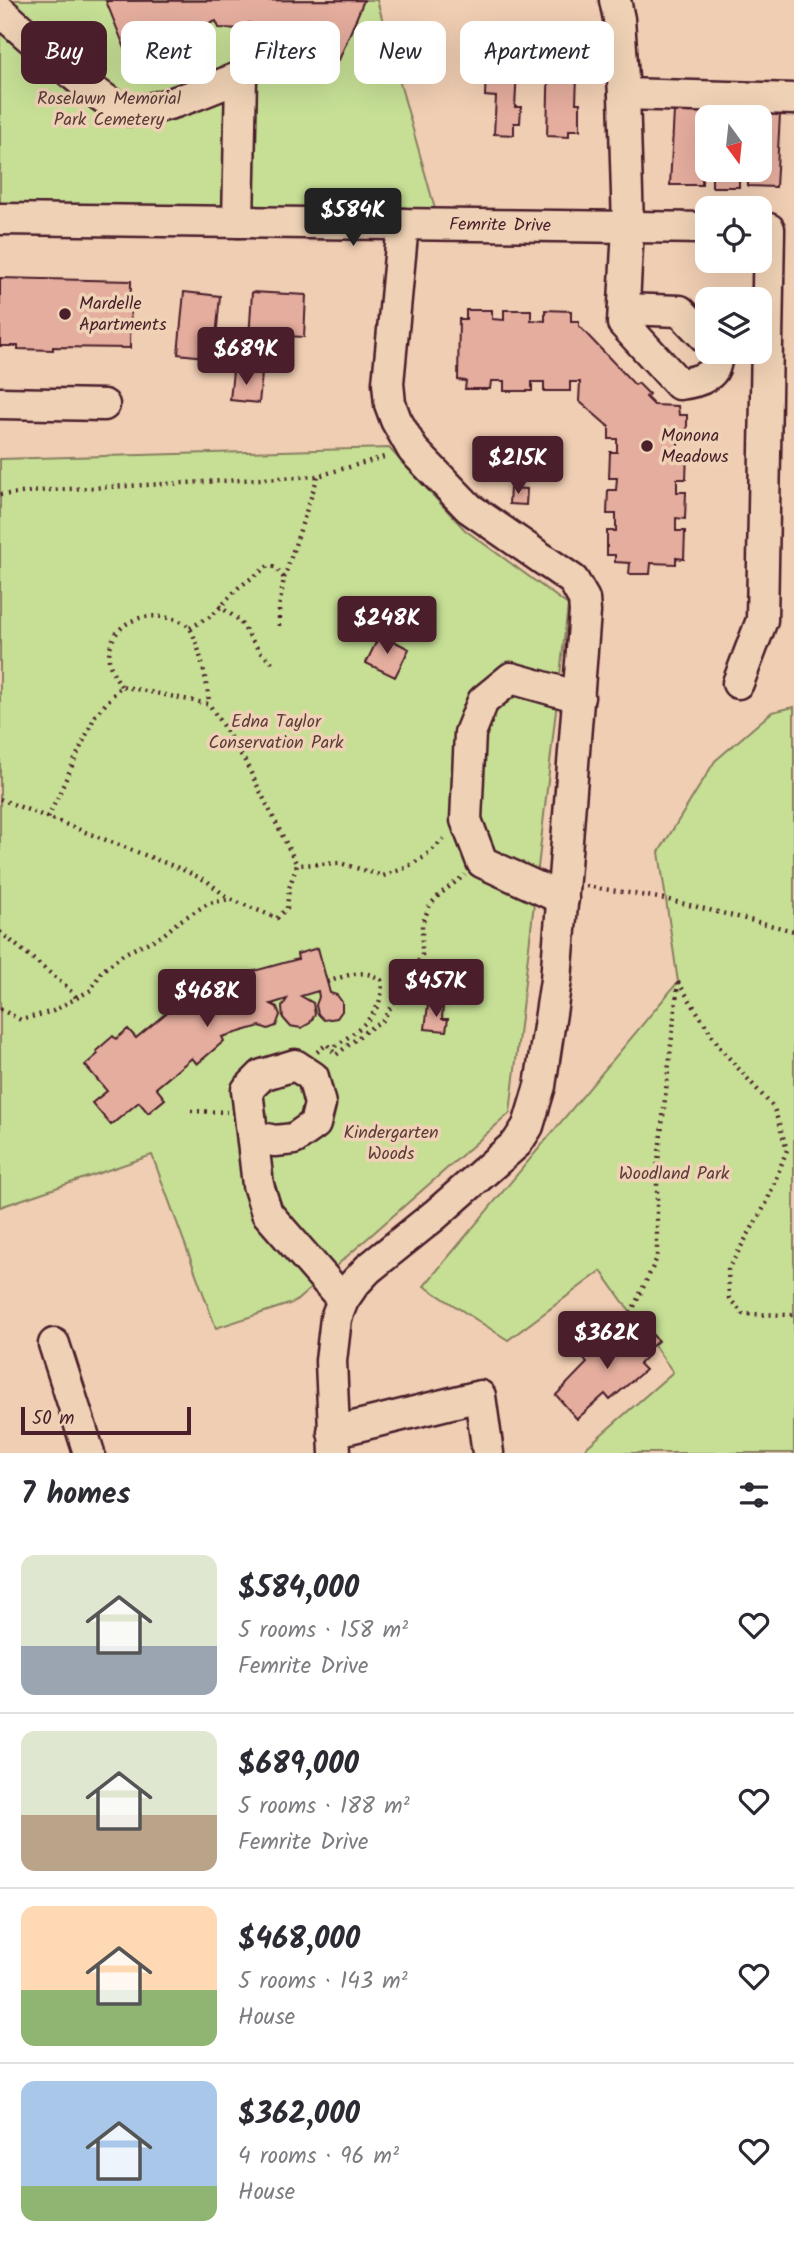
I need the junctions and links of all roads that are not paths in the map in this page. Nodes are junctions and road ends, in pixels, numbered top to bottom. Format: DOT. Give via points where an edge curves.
graph roads {
  1 [pos="615,0"];
  2 [pos="0,11"];
  3 [pos="624,94"];
  4 [pos="794,99"];
  5 [pos="0,219"];
  6 [pos="238,222"];
  7 [pos="403,223"];
  8 [pos="628,227"];
  9 [pos="695,228"];
  10 [pos="774,229"];
  11 [pos="624,309"];
  12 [pos="695,327"];
  13 [pos="715,364"];
  14 [pos="0,403"];
  15 [pos="104,405"];
  16 [pos="738,684"];
  17 [pos="579,698"];
  18 [pos="564,891"];
  19 [pos="253,1136"];
  20 [pos="342,1300"];
  21 [pos="54,1344"];
  22 [pos="334,1443"];
  23 [pos="89,1453"];
  24 [pos="488,1453"];
  1 -- 3 [label="street"];
  2 -- 6 [label="street" via="99,95 125,110 153,109 241,76"];
  3 -- 4 [label="street"];
  3 -- 8 [label="street"];
  5 -- 6 [label="street, Femrite Drive"];
  6 -- 7 [label="street, Femrite Drive"];
  7 -- 8 [label="street, Femrite Drive"];
  7 -- 17 [label="street" via="390,404 404,436 469,508 578,586 585,612"];
  8 -- 9 [label="street, Femrite Drive"];
  8 -- 11 [label="street"];
  10 -- 16 [label="street" via="762,620"];
  11 -- 12 [label="street" via="680,312"];
  11 -- 13 [label="street" via="624,324 679,384 697,382 711,373"];
  14 -- 15 [label="street"];
  17 -- 18 [label="street"];
  17 -- 18 [label="street" via="511,678 483,701 470,733 466,820 482,862"];
  18 -- 20 [label="street" via="542,1073 528,1126 517,1143 368,1269"];
  19 -- 20 [label="street" via="258,1185 267,1213"];
  20 -- 22 [label="street" via="331,1361"];
  21 -- 23 [label="street"];
  22 -- 24 [label="street" via="480,1396"];
}
